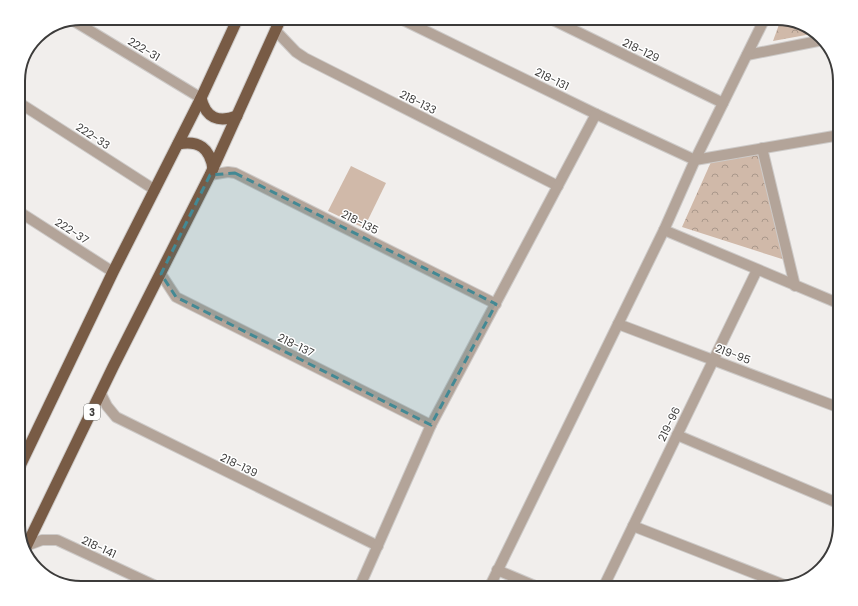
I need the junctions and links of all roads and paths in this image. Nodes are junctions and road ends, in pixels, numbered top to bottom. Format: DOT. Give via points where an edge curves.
graph roads {
  1 [pos="81,25"];
  2 [pos="235,25"];
  3 [pos="278,25"];
  4 [pos="413,25"];
  5 [pos="563,25"];
  6 [pos="762,25"];
  7 [pos="275,30"];
  8 [pos="817,41"];
  9 [pos="747,55"];
  10 [pos="201,98"];
  11 [pos="723,103"];
  12 [pos="25,106"];
  13 [pos="596,114"];
  14 [pos="237,116"];
  15 [pos="833,138"];
  16 [pos="178,144"];
  17 [pos="762,148"];
  18 [pos="695,160"];
  19 [pos="212,172"];
  20 [pos="558,186"];
  21 [pos="155,190"];
  22 [pos="25,215"];
  23 [pos="664,230"];
  24 [pos="757,270"];
  25 [pos="113,272"];
  26 [pos="161,274"];
  27 [pos="795,286"];
  28 [pos="833,301"];
  29 [pos="496,304"];
  30 [pos="618,324"];
  31 [pos="714,360"];
  32 [pos="101,394"];
  33 [pos="833,405"];
  34 [pos="431,425"];
  35 [pos="677,435"];
  36 [pos="25,455"];
  37 [pos="833,501"];
  38 [pos="633,526"];
  39 [pos="28,542"];
  40 [pos="29,546"];
  41 [pos="378,546"];
  42 [pos="497,570"];
  43 [pos="145,581"];
  44 [pos="362,581"];
  45 [pos="492,581"];
  46 [pos="523,581"];
  47 [pos="606,581"];
  48 [pos="773,581"];
  1 -- 10 [label="street, 222-31"];
  2 -- 10 [label="highway"];
  3 -- 7 [label="highway, 3"];
  4 -- 13 [label="street, 218-131"];
  5 -- 11 [label="street, 218-129"];
  6 -- 9 [label="street"];
  7 -- 14 [label="highway, 3"];
  7 -- 20 [label="street, 218-133" via="305,58"];
  8 -- 9 [label="street"];
  9 -- 11 [label="street"];
  10 -- 14 [label="highway" via="204,108 210,115 228,120"];
  10 -- 16 [label="highway"];
  11 -- 18 [label="street"];
  12 -- 21 [label="street, 222-33"];
  13 -- 18 [label="street, 218-131"];
  13 -- 20 [label="street"];
  14 -- 19 [label="highway, 3"];
  15 -- 17 [label="street"];
  16 -- 19 [label="highway" via="198,144 206,150 212,159"];
  16 -- 21 [label="highway"];
  17 -- 18 [label="street"];
  17 -- 27 [label="street"];
  18 -- 23 [label="street"];
  19 -- 26 [label="highway, 3"];
  19 -- 29 [label="street, 218-135" via="234,173"];
  20 -- 29 [label="street"];
  21 -- 25 [label="highway"];
  22 -- 25 [label="street, 222-37"];
  23 -- 24 [label="street"];
  23 -- 30 [label="street"];
  24 -- 27 [label="street"];
  24 -- 31 [label="street, 219-96"];
  25 -- 36 [label="highway"];
  26 -- 32 [label="highway, 3"];
  26 -- 34 [label="street, 218-137" via="176,297"];
  27 -- 28 [label="street"];
  29 -- 34 [label="street"];
  30 -- 31 [label="street, 219-95"];
  30 -- 42 [label="street"];
  31 -- 33 [label="street, 219-95"];
  31 -- 35 [label="street, 219-96"];
  32 -- 39 [label="highway, 3"];
  32 -- 41 [label="street, 218-139" via="116,417"];
  34 -- 41 [label="street"];
  35 -- 37 [label="street"];
  35 -- 38 [label="street, 219-96"];
  38 -- 47 [label="street, 219-96"];
  38 -- 48 [label="street"];
  40 -- 43 [label="street, 218-141" via="42,540 57,540"];
  41 -- 44 [label="street"];
  42 -- 45 [label="street"];
  42 -- 46 [label="street"];
}
